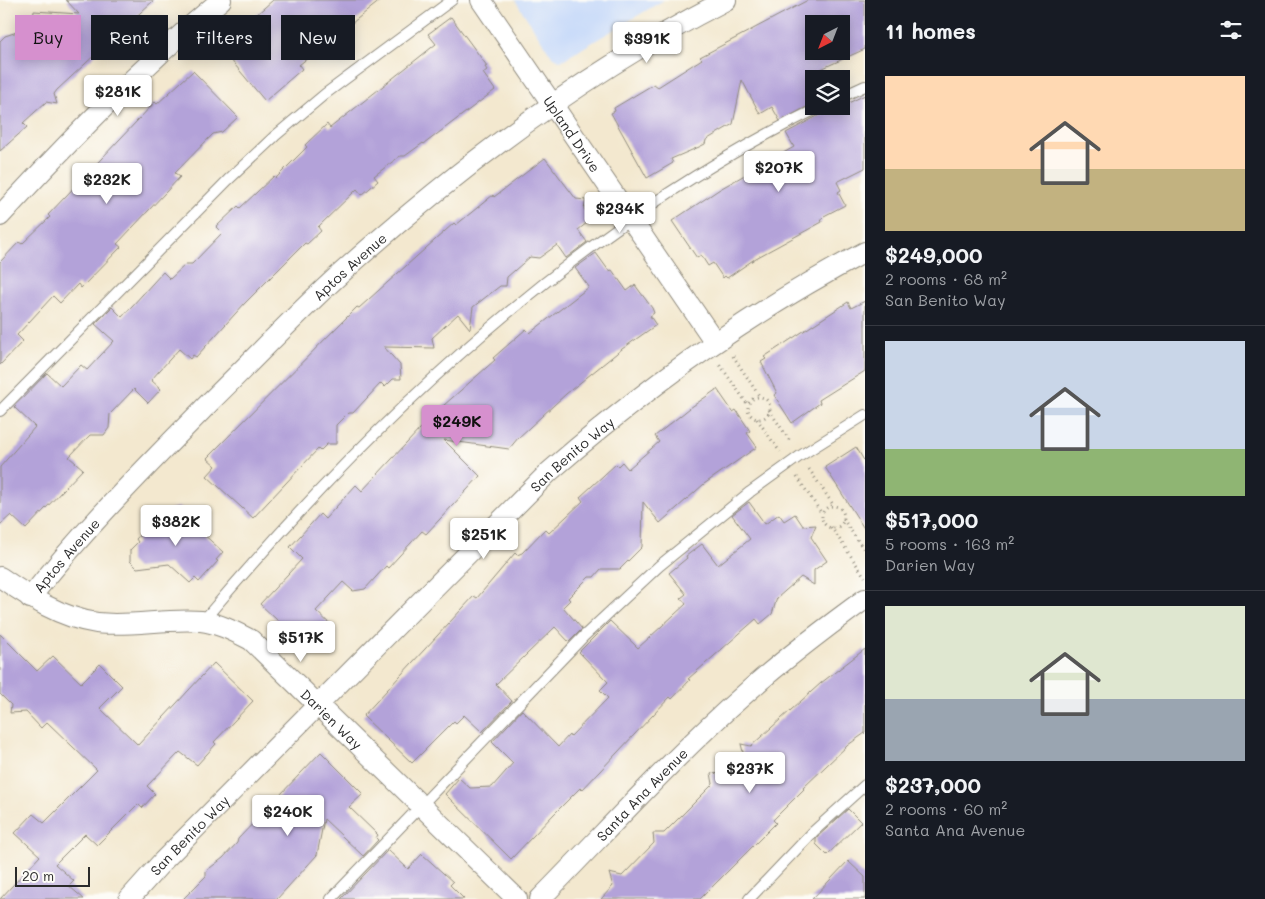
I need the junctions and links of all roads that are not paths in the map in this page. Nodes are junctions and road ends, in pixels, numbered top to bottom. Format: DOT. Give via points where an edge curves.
graph roads {
  1 [pos="221,0"];
  2 [pos="452,0"];
  3 [pos="481,0"];
  4 [pos="726,0"];
  5 [pos="865,86"];
  6 [pos="850,93"];
  7 [pos="553,105"];
  8 [pos="806,115"];
  9 [pos="0,216"];
  10 [pos="631,219"];
  11 [pos="865,252"];
  12 [pos="715,343"];
  13 [pos="0,411"];
  14 [pos="865,415"];
  15 [pos="0,578"];
  16 [pos="30,598"];
  17 [pos="865,599"];
  18 [pos="202,621"];
  19 [pos="318,704"];
  20 [pos="865,785"];
  21 [pos="422,806"];
  22 [pos="129,899"];
  23 [pos="331,899"];
  24 [pos="517,899"];
  25 [pos="540,899"];
  26 [pos="749,899"];
  1 -- 9 [label="street" via="144,67"];
  2 -- 13 [label="lane" via="325,94 268,142"];
  3 -- 7 [label="street, Upland Drive"];
  4 -- 7 [label="street, Aptos Avenue" via="657,37"];
  5 -- 6 [label="lane"];
  7 -- 10 [label="street, Upland Drive"];
  7 -- 16 [label="street, Aptos Avenue" via="458,174 336,277 97,517"];
  8 -- 10 [label="lane" via="715,165"];
  10 -- 12 [label="street, Upland Drive"];
  10 -- 18 [label="lane" via="524,299 429,382 324,488"];
  11 -- 12 [label="street, San Benito Way"];
  12 -- 19 [label="street, San Benito Way" via="630,404 549,472"];
  14 -- 21 [label="lane" via="750,492 659,566 584,636"];
  15 -- 16 [label="street, Darien Way"];
  16 -- 18 [label="street, Darien Way" via="96,623"];
  17 -- 25 [label="street, Santa Ana Avenue" via="746,693"];
  18 -- 19 [label="street, Darien Way" via="251,640"];
  19 -- 21 [label="street, Darien Way"];
  19 -- 22 [label="street, San Benito Way"];
  20 -- 26 [label="lane" via="814,831"];
  21 -- 23 [label="lane"];
  21 -- 24 [label="street, Darien Way"];
}
